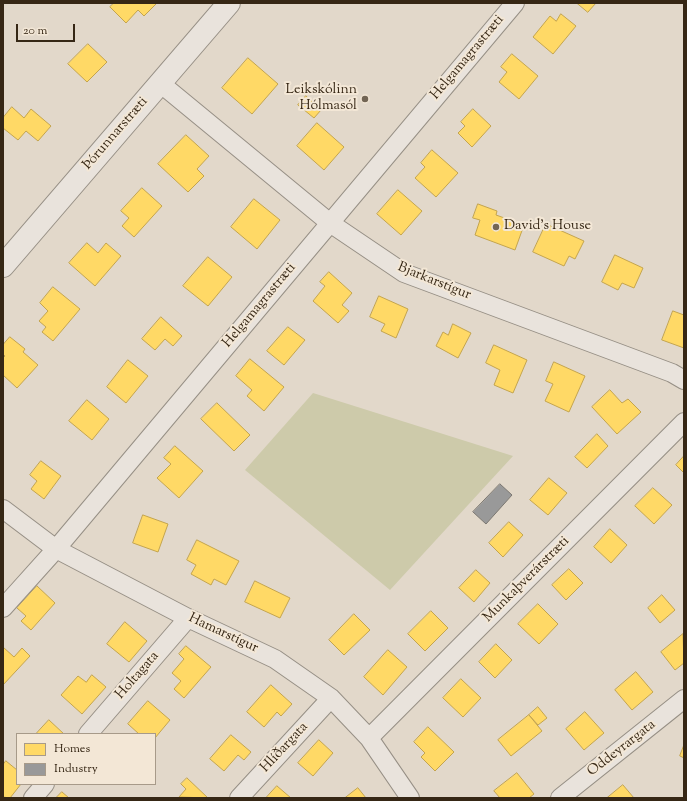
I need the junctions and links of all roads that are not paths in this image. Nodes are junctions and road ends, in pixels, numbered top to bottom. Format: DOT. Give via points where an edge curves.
graph roads {
  1 [pos="229,3"];
  2 [pos="515,3"];
  3 [pos="160,83"];
  4 [pos="330,223"];
  5 [pos="3,266"];
  6 [pos="684,380"];
  7 [pos="684,422"];
  8 [pos="3,509"];
  9 [pos="56,549"];
  10 [pos="3,608"];
  11 [pos="188,618"];
  12 [pos="331,698"];
  13 [pos="684,699"];
  14 [pos="89,733"];
  15 [pos="369,738"];
  16 [pos="44,785"];
  17 [pos="33,798"];
  18 [pos="239,798"];
  19 [pos="410,798"];
  20 [pos="560,798"];
  1 -- 3 [label="street, Þórunnarstræti"];
  2 -- 4 [label="street, Helgamagrastræti"];
  3 -- 4 [label="street, Bjarkarstígur"];
  3 -- 5 [label="street, Þórunnarstræti"];
  4 -- 6 [label="street, Bjarkarstígur" via="404,273 672,373"];
  4 -- 9 [label="street, Helgamagrastræti"];
  7 -- 15 [label="street, Munkaþverárstræti"];
  8 -- 9 [label="street, Hamarstígur"];
  9 -- 10 [label="street, Helgamagrastræti"];
  9 -- 11 [label="street, Hamarstígur"];
  11 -- 12 [label="street, Hamarstígur" via="275,658"];
  11 -- 14 [label="street, Holtagata"];
  12 -- 15 [label="street, Hamarstígur"];
  12 -- 18 [label="street, Hlíðargata"];
  13 -- 20 [label="street, Oddeyrargata"];
  15 -- 19 [label="street, Hamarstígur"];
  16 -- 17 [label="street"];
}
